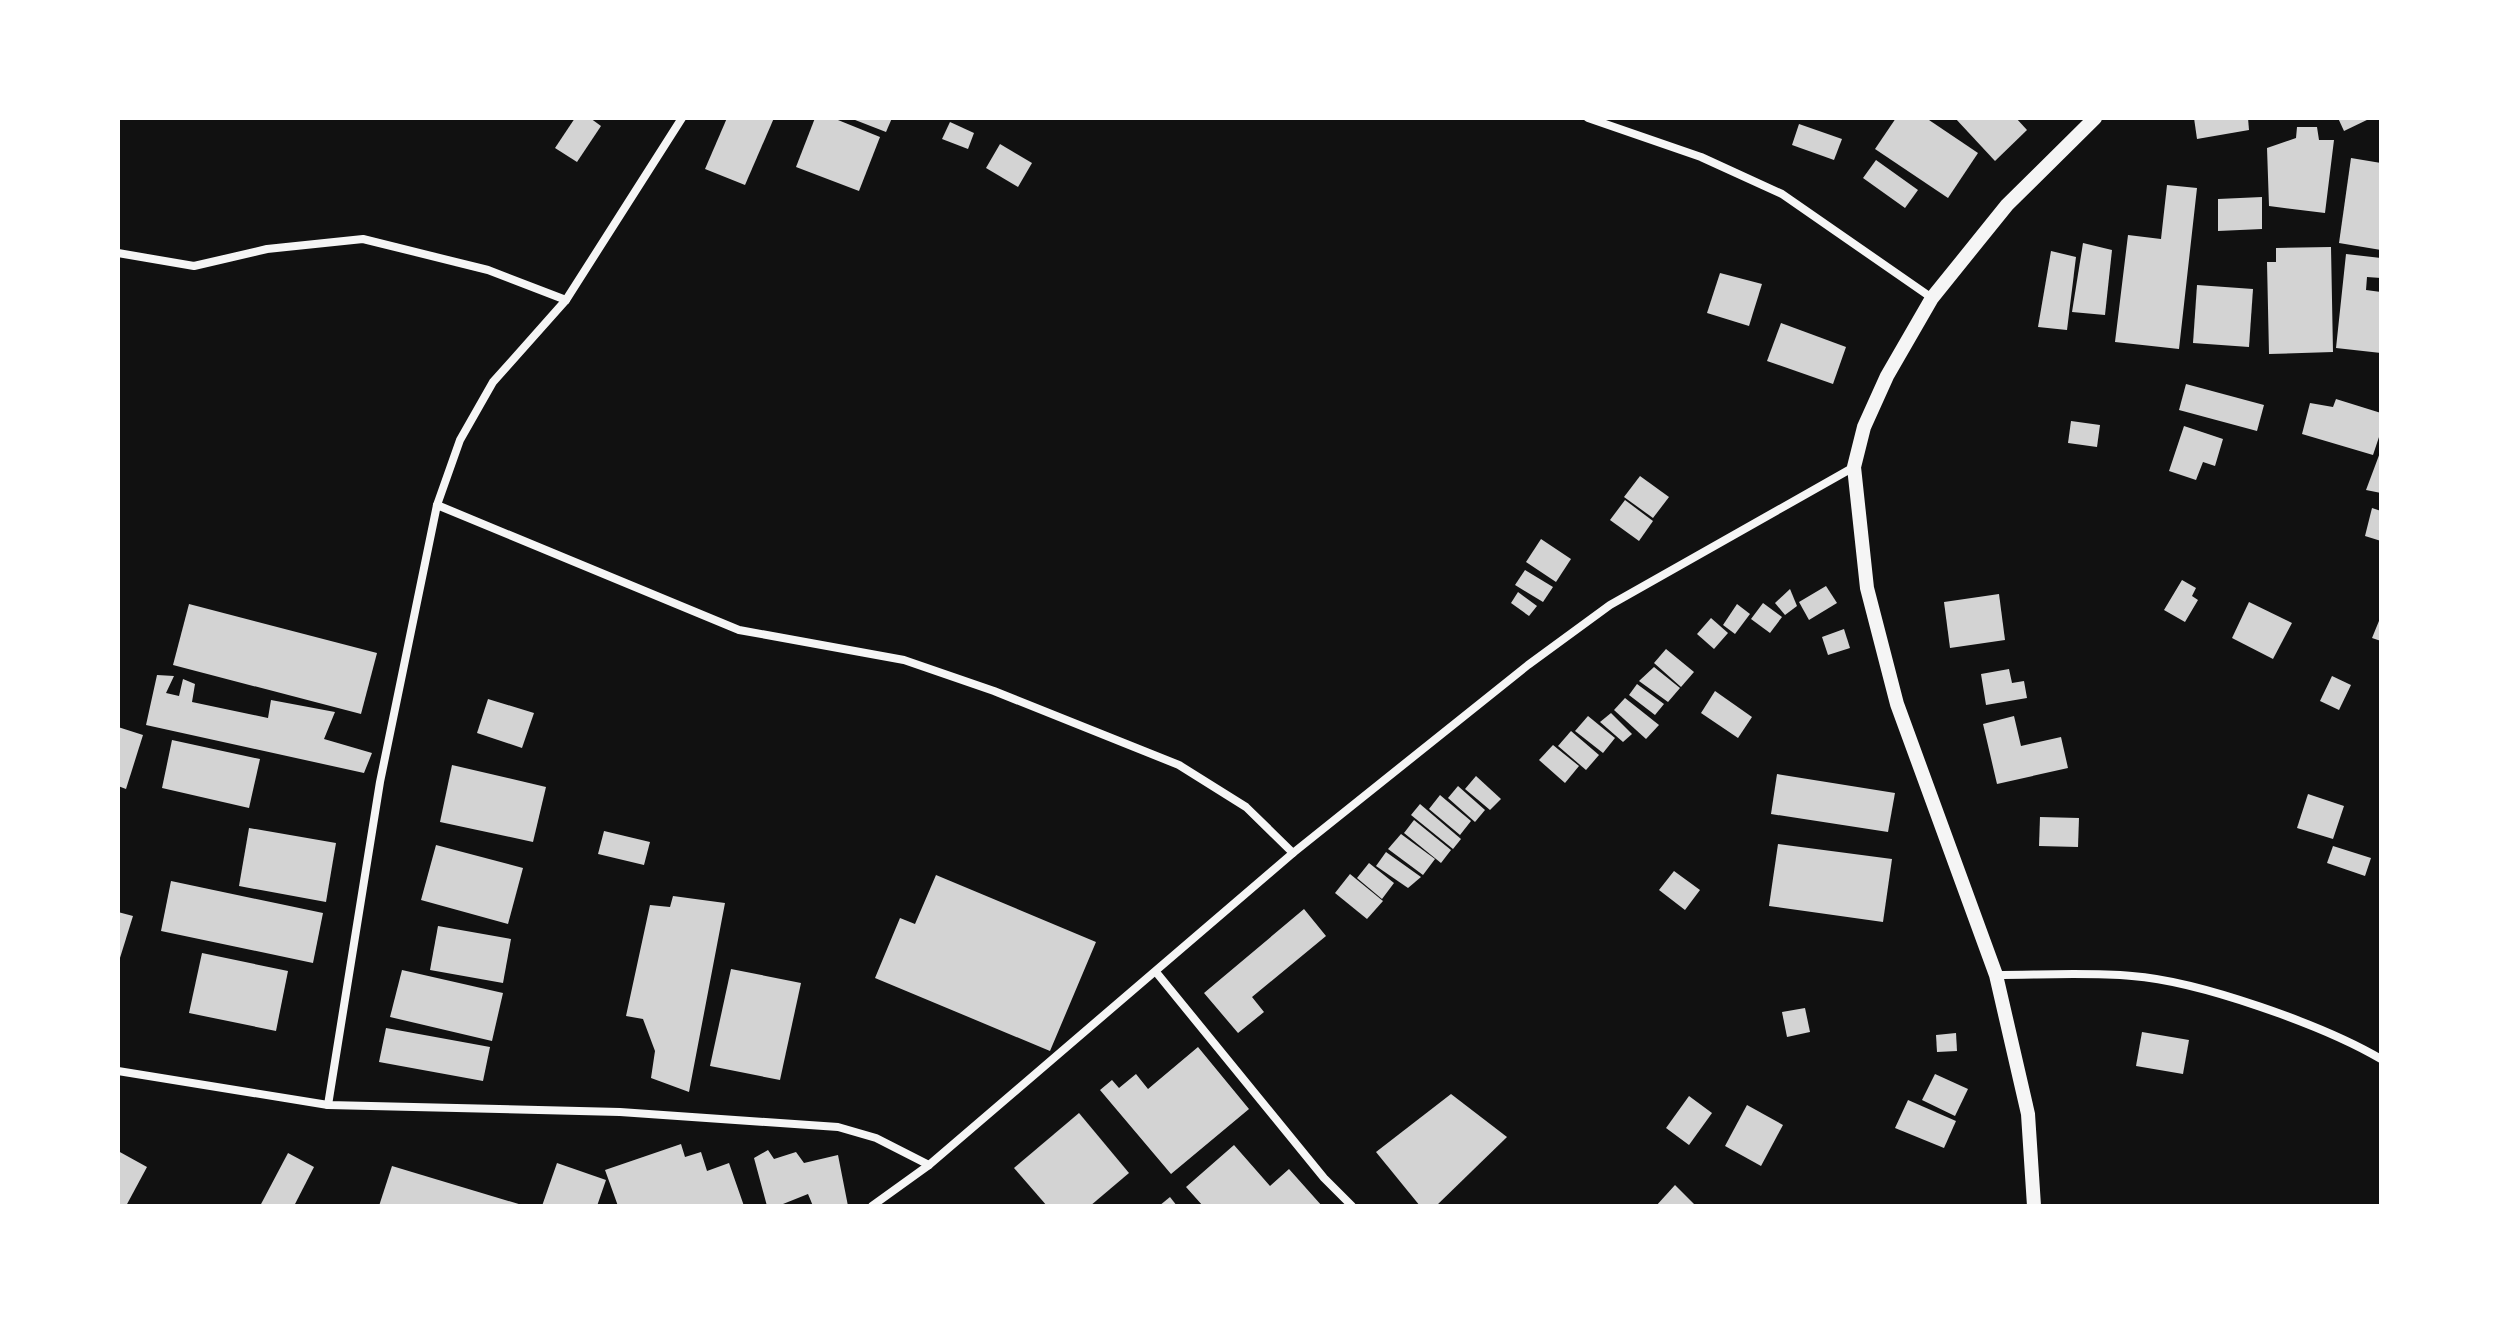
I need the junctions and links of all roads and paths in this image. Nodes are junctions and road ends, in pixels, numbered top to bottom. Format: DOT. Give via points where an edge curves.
graph roads {
  1 [pos="682,118"];
  2 [pos="1588,118"];
  3 [pos="2095,118"];
  4 [pos="118,253"];
  5 [pos="1932,298"];
  6 [pos="566,300"];
  7 [pos="1854,466"];
  8 [pos="437,505"];
  9 [pos="1293,853"];
  10 [pos="1156,972"];
  11 [pos="1996,975"];
  12 [pos="2381,1059"];
  13 [pos="118,1071"];
  14 [pos="328,1105"];
  15 [pos="929,1165"];
  16 [pos="872,1206"];
  17 [pos="1352,1206"];
  18 [pos="2034,1206"];
  1 -- 6 [label="street"];
  2 -- 5 [label="street" via="1701,157 1782,194"];
  3 -- 5 [label="street" via="2007,205"];
  4 -- 6 [label="street" via="194,266 267,249 363,239 488,270"];
  5 -- 7 [label="street" via="1864,427"];
  6 -- 8 [label="street" via="493,382 460,440"];
  7 -- 9 [label="street" via="1610,605"];
  7 -- 11 [label="street" via="1867,588 1897,704"];
  8 -- 9 [label="street" via="739,630 904,660 1179,765 1246,807"];
  8 -- 14 [label="street" via="380,782"];
  9 -- 10 [label="street"];
  10 -- 15 [label="street"];
  10 -- 17 [label="street"];
  11 -- 12 [label="street" via="2134,976 2222,996 2347,1039"];
  11 -- 18 [label="street" via="2028,1114"];
  13 -- 14 [label="street"];
  14 -- 15 [label="street" via="620,1112 838,1127 876,1138"];
  15 -- 16 [label="street"];
}
